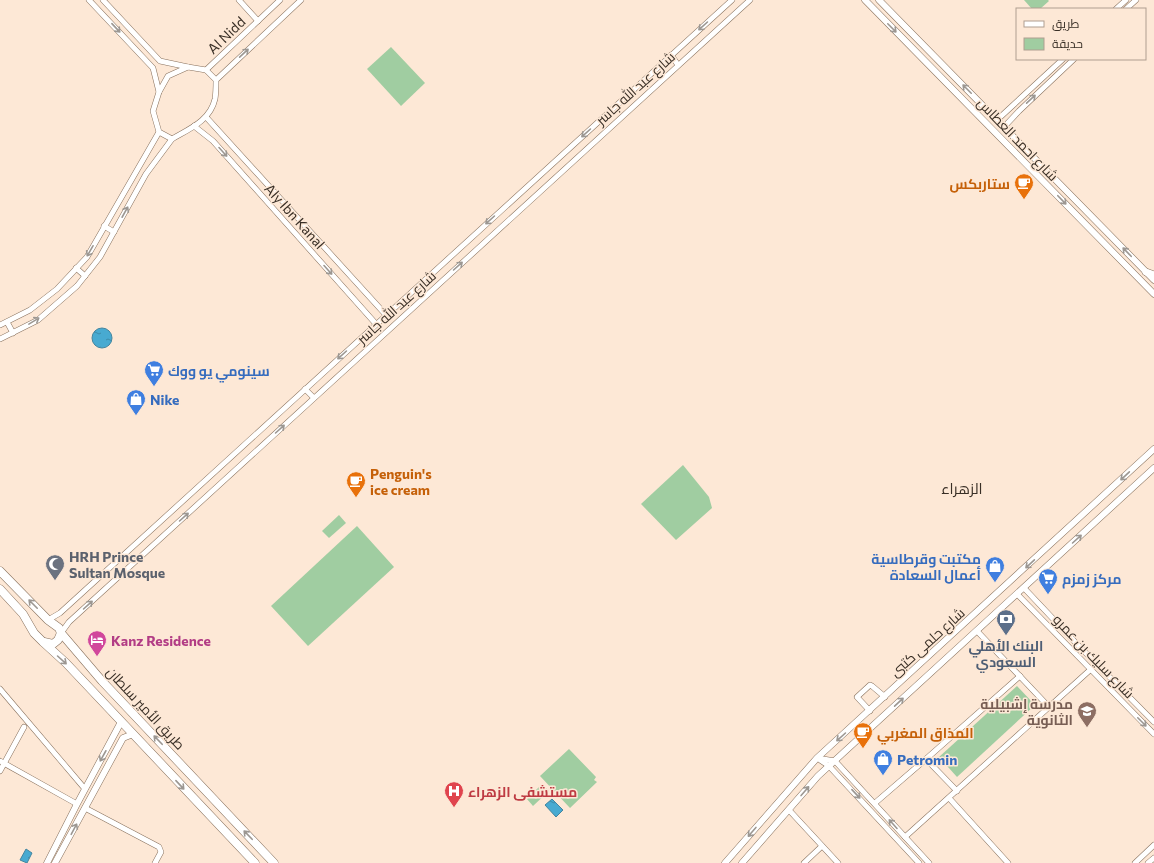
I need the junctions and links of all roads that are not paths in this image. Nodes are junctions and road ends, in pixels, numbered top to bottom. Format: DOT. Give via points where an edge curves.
graph roads {
  1 [pos="89,0"];
  2 [pos="103,0"];
  3 [pos="239,0"];
  4 [pos="280,0"];
  5 [pos="301,0"];
  6 [pos="732,0"];
  7 [pos="750,0"];
  8 [pos="864,0"];
  9 [pos="880,0"];
  10 [pos="1126,0"];
  11 [pos="1136,0"];
  12 [pos="110,7"];
  13 [pos="1117,8"];
  14 [pos="1127,8"];
  15 [pos="102,13"];
  16 [pos="258,21"];
  17 [pos="671,55"];
  18 [pos="1062,60"];
  19 [pos="1073,60"];
  20 [pos="678,65"];
  21 [pos="188,67"];
  22 [pos="206,70"];
  23 [pos="216,80"];
  24 [pos="158,92"];
  25 [pos="206,117"];
  26 [pos="997,120"];
  27 [pos="194,126"];
  28 [pos="1004,127"];
  29 [pos="158,132"];
  30 [pos="172,139"];
  31 [pos="134,174"];
  32 [pos="143,180"];
  33 [pos="104,226"];
  34 [pos="114,232"];
  35 [pos="76,268"];
  36 [pos="1146,272"];
  37 [pos="1154,275"];
  38 [pos="85,276"];
  39 [pos="1154,280"];
  40 [pos="50,294"];
  41 [pos="1154,294"];
  42 [pos="58,303"];
  43 [pos="386,315"];
  44 [pos="7,322"];
  45 [pos="376,324"];
  46 [pos="0,325"];
  47 [pos="13,333"];
  48 [pos="0,339"];
  49 [pos="305,388"];
  50 [pos="314,398"];
  51 [pos="1154,449"];
  52 [pos="1154,468"];
  53 [pos="0,571"];
  54 [pos="1024,588"];
  55 [pos="0,589"];
  56 [pos="1017,594"];
  57 [pos="48,620"];
  58 [pos="977,631"];
  59 [pos="61,633"];
  60 [pos="43,642"];
  61 [pos="1090,670"];
  62 [pos="1020,676"];
  63 [pos="1116,684"];
  64 [pos="0,689"];
  65 [pos="1109,689"];
  66 [pos="884,697"];
  67 [pos="1133,701"];
  68 [pos="1049,707"];
  69 [pos="1127,708"];
  70 [pos="870,711"];
  71 [pos="121,722"];
  72 [pos="1154,722"];
  73 [pos="24,727"];
  74 [pos="133,734"];
  75 [pos="1154,734"];
  76 [pos="817,758"];
  77 [pos="926,759"];
  78 [pos="835,761"];
  79 [pos="2,762"];
  80 [pos="829,766"];
  81 [pos="0,770"];
  82 [pos="85,789"];
  83 [pos="956,791"];
  84 [pos="949,798"];
  85 [pos="874,803"];
  86 [pos="77,804"];
  87 [pos="85,808"];
  88 [pos="788,810"];
  89 [pos="905,837"];
  90 [pos="1154,845"];
  91 [pos="822,846"];
  92 [pos="1154,858"];
  93 [pos="47,863"];
  94 [pos="55,863"];
  95 [pos="155,863"];
  96 [pos="254,863"];
  97 [pos="274,863"];
  98 [pos="726,863"];
  99 [pos="742,863"];
  100 [pos="804,863"];
  101 [pos="838,863"];
  102 [pos="919,863"];
  103 [pos="929,863"];
  104 [pos="1008,863"];
  105 [pos="1135,863"];
  106 [pos="1148,863"];
  1 -- 15 [label="street"];
  2 -- 12 [label="street"];
  3 -- 16 [label="street"];
  4 -- 16 [label="street, Al Nidd"];
  23 -- 5 [label="street, one-way"];
  6 -- 17 [label="street, شارع عبد الله جاسر, one-way"];
  7 -- 20 [label="street, شارع عبد الله جاسر"];
  8 -- 41 [label="street, شارع احمد العطاس, one-way"];
  26 -- 9 [label="street, شارع احمد العطاس, one-way"];
  10 -- 13 [label="street"];
  11 -- 14 [label="street"];
  12 -- 15 [label="street"];
  12 -- 21 [label="street" via="160,61"];
  15 -- 24 [label="street, one-way" via="154,68"];
  16 -- 22 [label="street, Al Nidd"];
  17 -- 20 [label="street"];
  17 -- 43 [label="street, شارع عبد الله جاسر, one-way"];
  18 -- 26 [label="street"];
  28 -- 19 [label="street, one-way"];
  50 -- 20 [label="street, شارع عبد الله جاسر, one-way"];
  21 -- 22 [label="street"];
  21 -- 24 [label="street" via="168,76"];
  22 -- 23 [label="street"];
  23 -- 25 [label="street" via="215,100"];
  24 -- 29 [label="street" via="153,111"];
  25 -- 27 [label="street"];
  25 -- 43 [label="street"];
  26 -- 28 [label="street, شارع احمد العطاس"];
  27 -- 30 [label="street"];
  27 -- 45 [label="street, Aly Ibn Kanal, one-way" via="213,141"];
  36 -- 28 [label="street, شارع احمد العطاس, one-way"];
  29 -- 30 [label="street"];
  29 -- 31 [label="street"];
  30 -- 32 [label="street"];
  31 -- 32 [label="street"];
  31 -- 33 [label="street"];
  34 -- 32 [label="street, one-way"];
  33 -- 34 [label="street"];
  33 -- 35 [label="street, one-way" via="87,257"];
  34 -- 38 [label="street" via="100,257"];
  35 -- 38 [label="street"];
  35 -- 40 [label="street"];
  36 -- 37 [label="main road"];
  36 -- 39 [label="street, شارع احمد العطاس"];
  38 -- 42 [label="street"];
  40 -- 42 [label="street"];
  40 -- 44 [label="street" via="30,310"];
  47 -- 42 [label="street, one-way" via="38,320"];
  43 -- 45 [label="street, شارع عبد الله جاسر"];
  44 -- 46 [label="street"];
  44 -- 47 [label="street"];
  45 -- 49 [label="street, شارع عبد الله جاسر, one-way"];
  47 -- 48 [label="street"];
  49 -- 50 [label="street"];
  49 -- 57 [label="street, شارع عبد الله جاسر" via="60,612"];
  59 -- 50 [label="street, شارع عبد الله جاسر, one-way" via="69,622"];
  51 -- 66 [label="street, شارع حلمى كتبى, one-way"];
  54 -- 52 [label="street, شارع حلمى كتبى, one-way"];
  57 -- 53 [label="main road, طريق الأمير سلطان, one-way"];
  54 -- 56 [label="street, شارع حلمى كتبى"];
  54 -- 63 [label="street, شارع سليك بن عمرو"];
  55 -- 60 [label="main road, طريق الأمير سلطان" via="23,614 34,633"];
  56 -- 58 [label="street, شارع حلمى كتبى"];
  56 -- 61 [label="street, شارع سليك بن عمرو"];
  57 -- 59 [label="main road, طريق الأمير سلطان" via="59,628"];
  58 -- 62 [label="street"];
  78 -- 58 [label="street, شارع حلمى كتبى, one-way"];
  59 -- 60 [label="main road" via="53,644"];
  97 -- 59 [label="main road, طريق الأمير سلطان, one-way" via="102,681"];
  60 -- 71 [label="main road, طريق الأمير سلطان, one-way"];
  61 -- 65 [label="street, شارع سليك بن عمرو"];
  61 -- 68 [label="street"];
  62 -- 68 [label="street"];
  62 -- 77 [label="street"];
  63 -- 65 [label="street" via="1113,690"];
  63 -- 67 [label="street, شارع سليك بن عمرو"];
  64 -- 82 [label="street"];
  65 -- 69 [label="street, شارع سليك بن عمرو"];
  66 -- 70 [label="street, شارع حلمى كتبى"];
  66 -- 70 [label="street" via="870,685 857,698"];
  67 -- 69 [label="street" via="1127,703"];
  67 -- 72 [label="street, شارع سليك بن عمرو"];
  68 -- 83 [label="street"];
  69 -- 75 [label="street, شارع سليك بن عمرو, one-way"];
  70 -- 76 [label="street, شارع حلمى كتبى, one-way"];
  71 -- 74 [label="main road, طريق الأمير سلطان"];
  71 -- 82 [label="street, one-way"];
  73 -- 79 [label="street"];
  74 -- 87 [label="street" via="123,738"];
  74 -- 96 [label="main road, طريق الأمير سلطان, one-way"];
  76 -- 78 [label="street"];
  76 -- 80 [label="street"];
  76 -- 98 [label="street, شارع حلمى كتبى, one-way"];
  77 -- 83 [label="street"];
  77 -- 85 [label="street"];
  78 -- 80 [label="street, شارع حلمى كتبى"];
  78 -- 85 [label="street"];
  79 -- 81 [label="street"];
  79 -- 86 [label="street"];
  88 -- 80 [label="street, شارع حلمى كتبى, one-way"];
  80 -- 102 [label="street, one-way"];
  82 -- 86 [label="street"];
  83 -- 84 [label="street"];
  84 -- 89 [label="street"];
  84 -- 104 [label="street"];
  89 -- 85 [label="street, one-way"];
  86 -- 93 [label="street"];
  94 -- 87 [label="street, one-way"];
  87 -- 95 [label="street" via="160,847"];
  88 -- 91 [label="street"];
  88 -- 99 [label="street, شارع حلمى كتبى"];
  89 -- 103 [label="street"];
  90 -- 105 [label="street"];
  91 -- 100 [label="street"];
  91 -- 101 [label="street"];
  92 -- 106 [label="street"];
}
